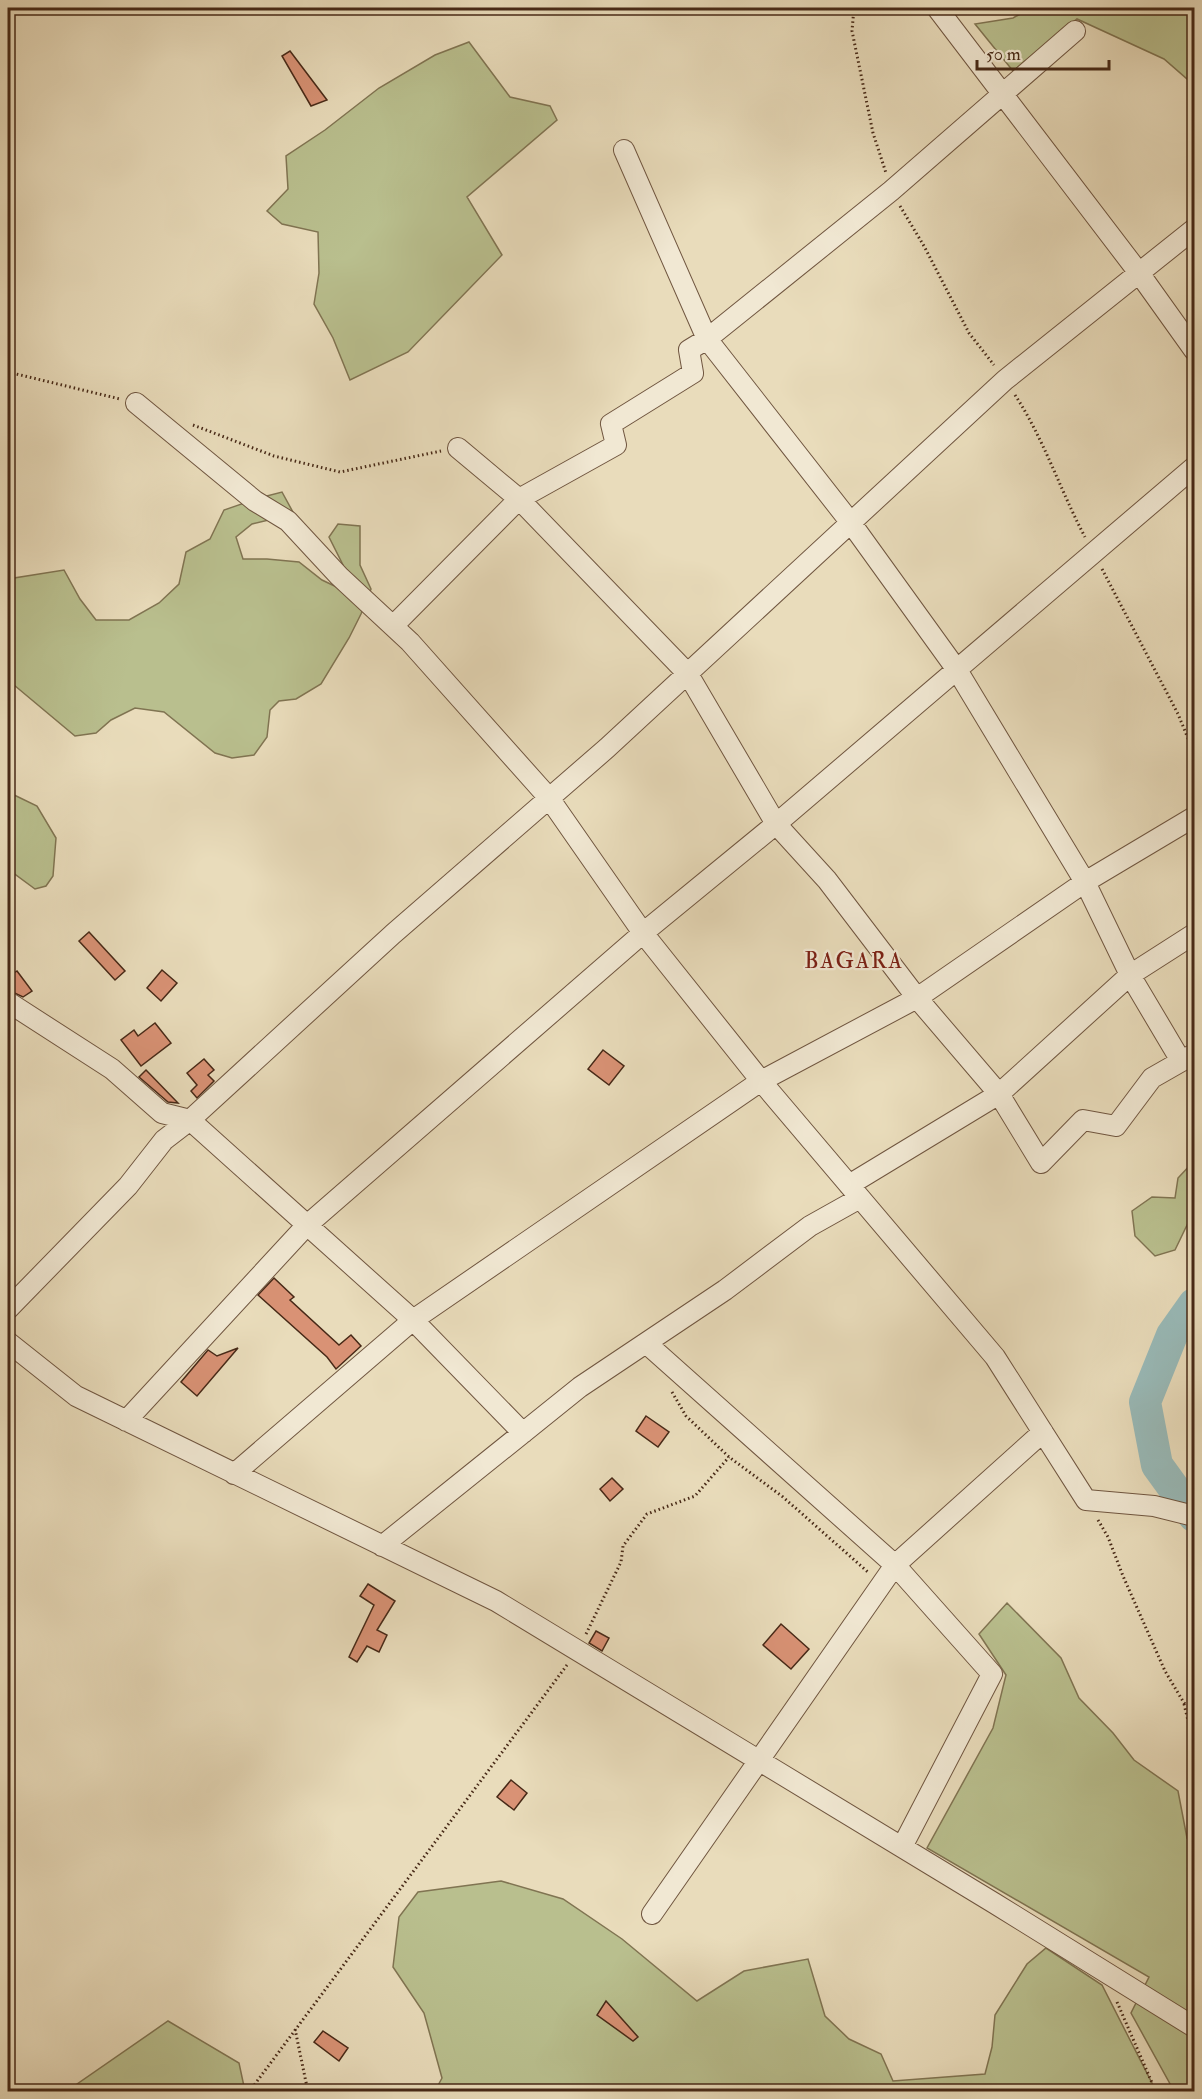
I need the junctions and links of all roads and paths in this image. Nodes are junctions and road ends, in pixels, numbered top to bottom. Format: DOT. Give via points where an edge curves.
graph roads {
  1 [pos="937,8"];
  2 [pos="1075,31"];
  3 [pos="1003,95"];
  4 [pos="624,150"];
  5 [pos="1194,228"];
  6 [pos="1139,273"];
  7 [pos="707,339"];
  8 [pos="1194,350"];
  9 [pos="8,372"];
  10 [pos="136,403"];
  11 [pos="189,423"];
  12 [pos="458,448"];
  13 [pos="1194,466"];
  14 [pos="519,499"];
  15 [pos="851,523"];
  16 [pos="393,626"];
  17 [pos="957,670"];
  18 [pos="688,674"];
  19 [pos="549,798"];
  20 [pos="1194,817"];
  21 [pos="776,824"];
  22 [pos="1085,882"];
  23 [pos="643,933"];
  24 [pos="1194,934"];
  25 [pos="1130,975"];
  26 [pos="917,998"];
  27 [pos="8,1002"];
  28 [pos="1188,1057"];
  29 [pos="761,1081"];
  30 [pos="999,1094"];
  31 [pos="190,1120"];
  32 [pos="855,1191"];
  33 [pos="306,1226"];
  34 [pos="8,1309"];
  35 [pos="412,1320"];
  36 [pos="8,1342"];
  37 [pos="646,1343"];
  38 [pos="670,1390"];
  39 [pos="126,1421"];
  40 [pos="1043,1432"];
  41 [pos="523,1433"];
  42 [pos="729,1457"];
  43 [pos="234,1474"];
  44 [pos="1086,1500"];
  45 [pos="1194,1516"];
  46 [pos="382,1546"];
  47 [pos="896,1565"];
  48 [pos="882,1584"];
  49 [pos="578,1651"];
  50 [pos="1184,1703"];
  51 [pos="1194,1709"];
  52 [pos="760,1761"];
  53 [pos="1194,1764"];
  54 [pos="902,1847"];
  55 [pos="652,1914"];
  56 [pos="1116,2000"];
  57 [pos="1194,2027"];
  58 [pos="295,2030"];
  59 [pos="249,2091"];
  60 [pos="308,2091"];
  61 [pos="1156,2091"];
  1 -- 3 [label="street"];
  2 -- 3 [label="street"];
  3 -- 6 [label="street"];
  3 -- 7 [label="street"];
  4 -- 7 [label="street"];
  5 -- 6 [label="street"];
  6 -- 8 [label="street"];
  6 -- 15 [label="street" via="1005,380"];
  7 -- 14 [label="street" via="689,350 693,373 611,424 615,445"];
  7 -- 15 [label="street"];
  9 -- 10 [label="path"];
  10 -- 16 [label="street" via="255,501 288,521"];
  11 -- 12 [label="path" via="274,456 340,472"];
  12 -- 14 [label="street"];
  13 -- 17 [label="street"];
  14 -- 16 [label="street"];
  14 -- 18 [label="street"];
  15 -- 17 [label="street"];
  15 -- 18 [label="street"];
  16 -- 19 [label="street"];
  17 -- 21 [label="street"];
  17 -- 22 [label="street"];
  18 -- 19 [label="street"];
  18 -- 21 [label="street"];
  19 -- 23 [label="street"];
  19 -- 31 [label="street"];
  20 -- 22 [label="street"];
  21 -- 23 [label="street"];
  21 -- 26 [label="street" via="827,880"];
  22 -- 25 [label="street"];
  22 -- 26 [label="street"];
  23 -- 29 [label="street"];
  23 -- 33 [label="street"];
  24 -- 25 [label="street"];
  25 -- 28 [label="street"];
  25 -- 30 [label="street"];
  26 -- 29 [label="street"];
  26 -- 30 [label="street"];
  27 -- 31 [label="street" via="112,1069 162,1113"];
  28 -- 30 [label="street" via="1152,1078 1116,1126 1083,1120 1041,1163"];
  29 -- 32 [label="street"];
  29 -- 35 [label="street"];
  30 -- 32 [label="street"];
  31 -- 33 [label="street"];
  31 -- 34 [label="street" via="164,1140 128,1186"];
  32 -- 37 [label="street" via="724,1290"];
  32 -- 40 [label="street" via="995,1357"];
  33 -- 35 [label="street"];
  33 -- 39 [label="street"];
  35 -- 41 [label="street"];
  35 -- 43 [label="street"];
  36 -- 39 [label="street" via="76,1396"];
  37 -- 41 [label="street" via="580,1387"];
  37 -- 47 [label="street"];
  38 -- 42 [label="path" via="686,1416"];
  39 -- 43 [label="street"];
  40 -- 44 [label="street"];
  40 -- 47 [label="street"];
  41 -- 46 [label="street"];
  42 -- 48 [label="path" via="783,1497"];
  42 -- 49 [label="path" via="695,1496 647,1514 623,1546 621,1562"];
  43 -- 46 [label="street"];
  44 -- 45 [label="street" via="1154,1506"];
  44 -- 50 [label="path" via="1108,1537 1165,1671"];
  46 -- 49 [label="street" via="496,1601"];
  47 -- 48 [label="street"];
  47 -- 54 [label="street" via="992,1674"];
  48 -- 52 [label="street"];
  49 -- 52 [label="street"];
  49 -- 58 [label="path"];
  50 -- 51 [label="path"];
  50 -- 53 [label="path"];
  52 -- 54 [label="street"];
  52 -- 55 [label="street"];
  54 -- 57 [label="street"];
  56 -- 61 [label="path"];
  58 -- 59 [label="path"];
  58 -- 60 [label="path"];
}
